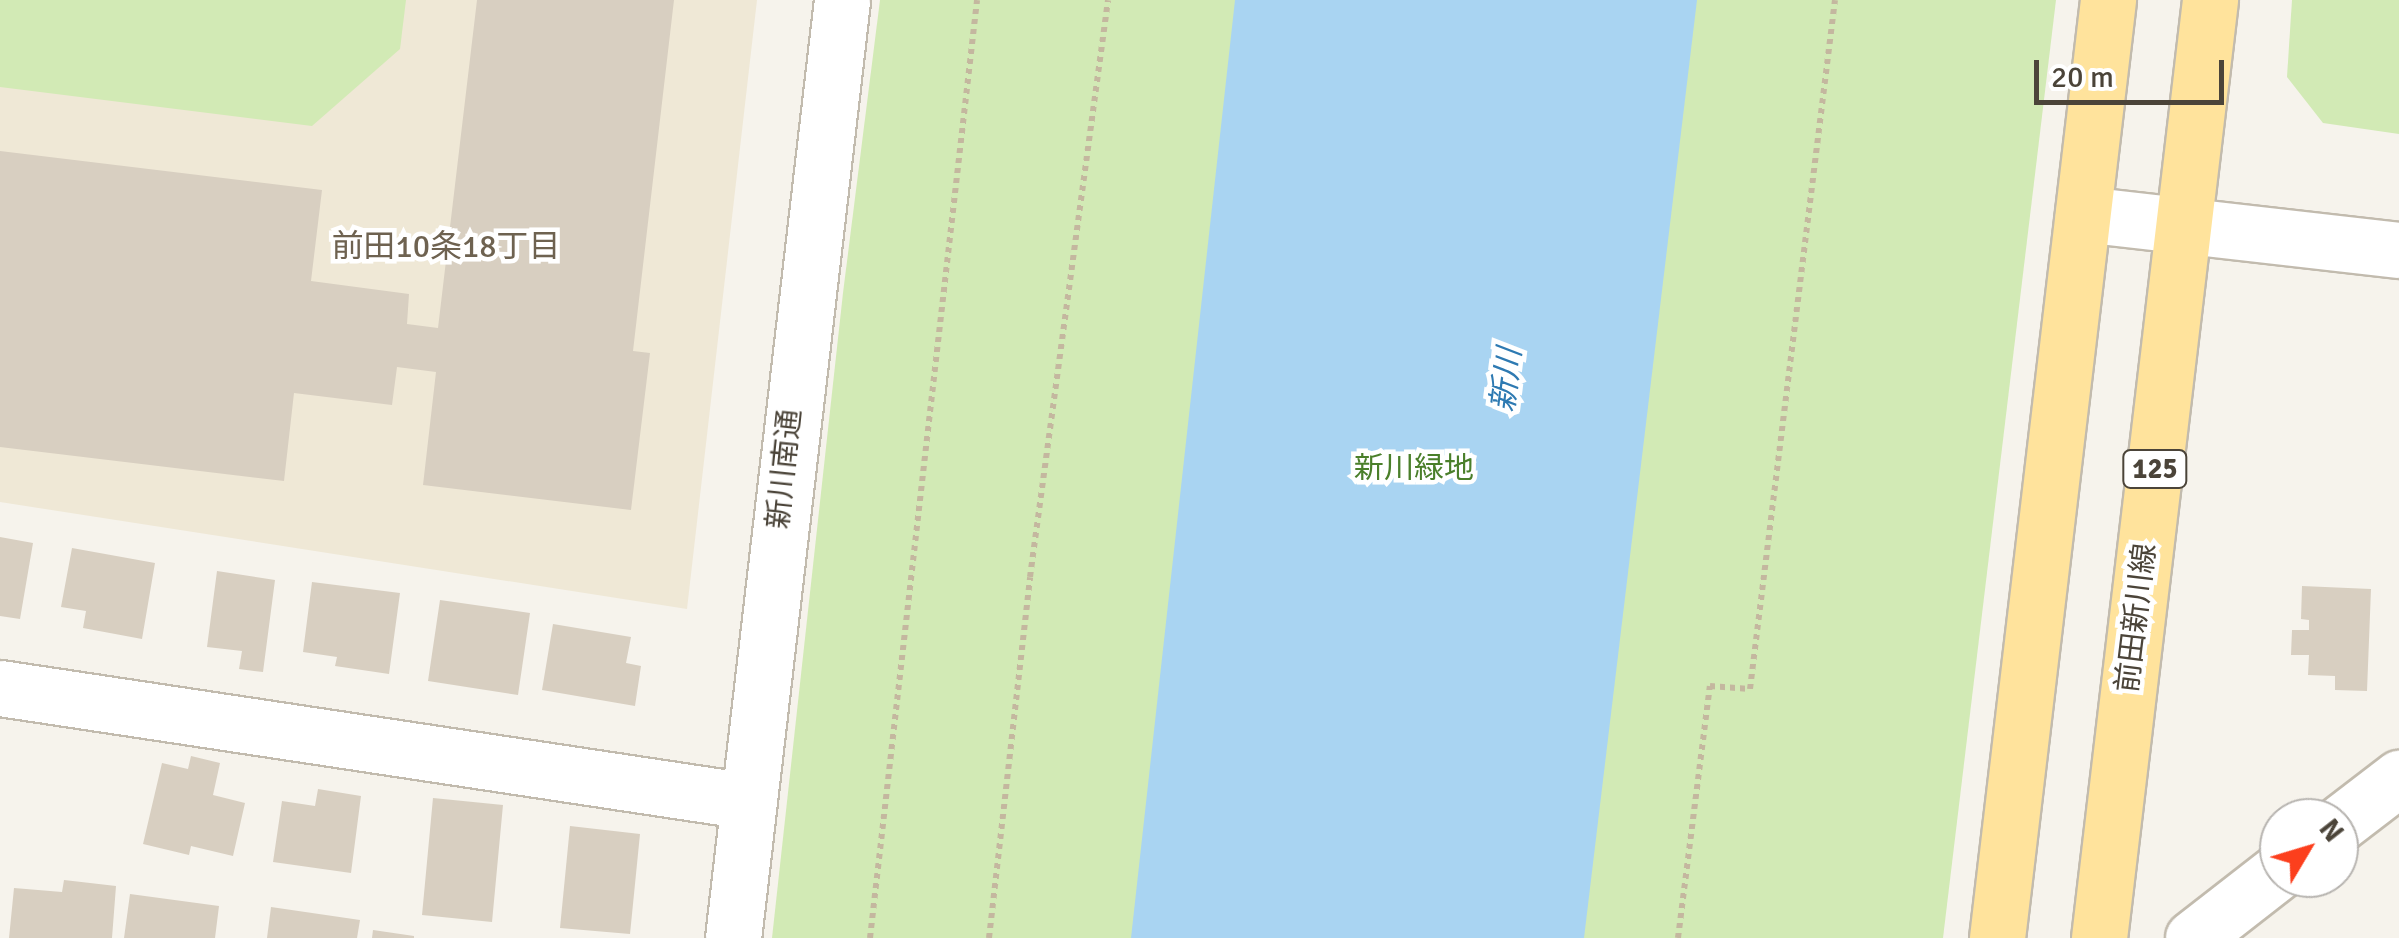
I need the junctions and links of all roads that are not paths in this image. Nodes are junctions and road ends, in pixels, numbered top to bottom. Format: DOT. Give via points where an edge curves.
graph roads {
  1 [pos="842,0"];
  2 [pos="2108,0"];
  3 [pos="2210,0"];
  4 [pos="2082,214"];
  5 [pos="2184,226"];
  6 [pos="2399,250"];
  7 [pos="0,688"];
  8 [pos="2399,778"];
  9 [pos="748,802"];
  10 [pos="2359,809"];
  11 [pos="2259,887"];
  12 [pos="733,938"];
  13 [pos="1997,938"];
  14 [pos="2099,938"];
  15 [pos="2193,938"];
  1 -- 9 [label="street, 新川南通"];
  2 -- 4 [label="main road"];
  3 -- 5 [label="main road, 前田新川線 / 125"];
  4 -- 5 [label="street"];
  4 -- 13 [label="main road"];
  5 -- 6 [label="street"];
  5 -- 14 [label="main road, 前田新川線 / 125"];
  7 -- 9 [label="street"];
  8 -- 10 [label="street"];
  9 -- 12 [label="street, 新川南通"];
  11 -- 15 [label="street"];
}
